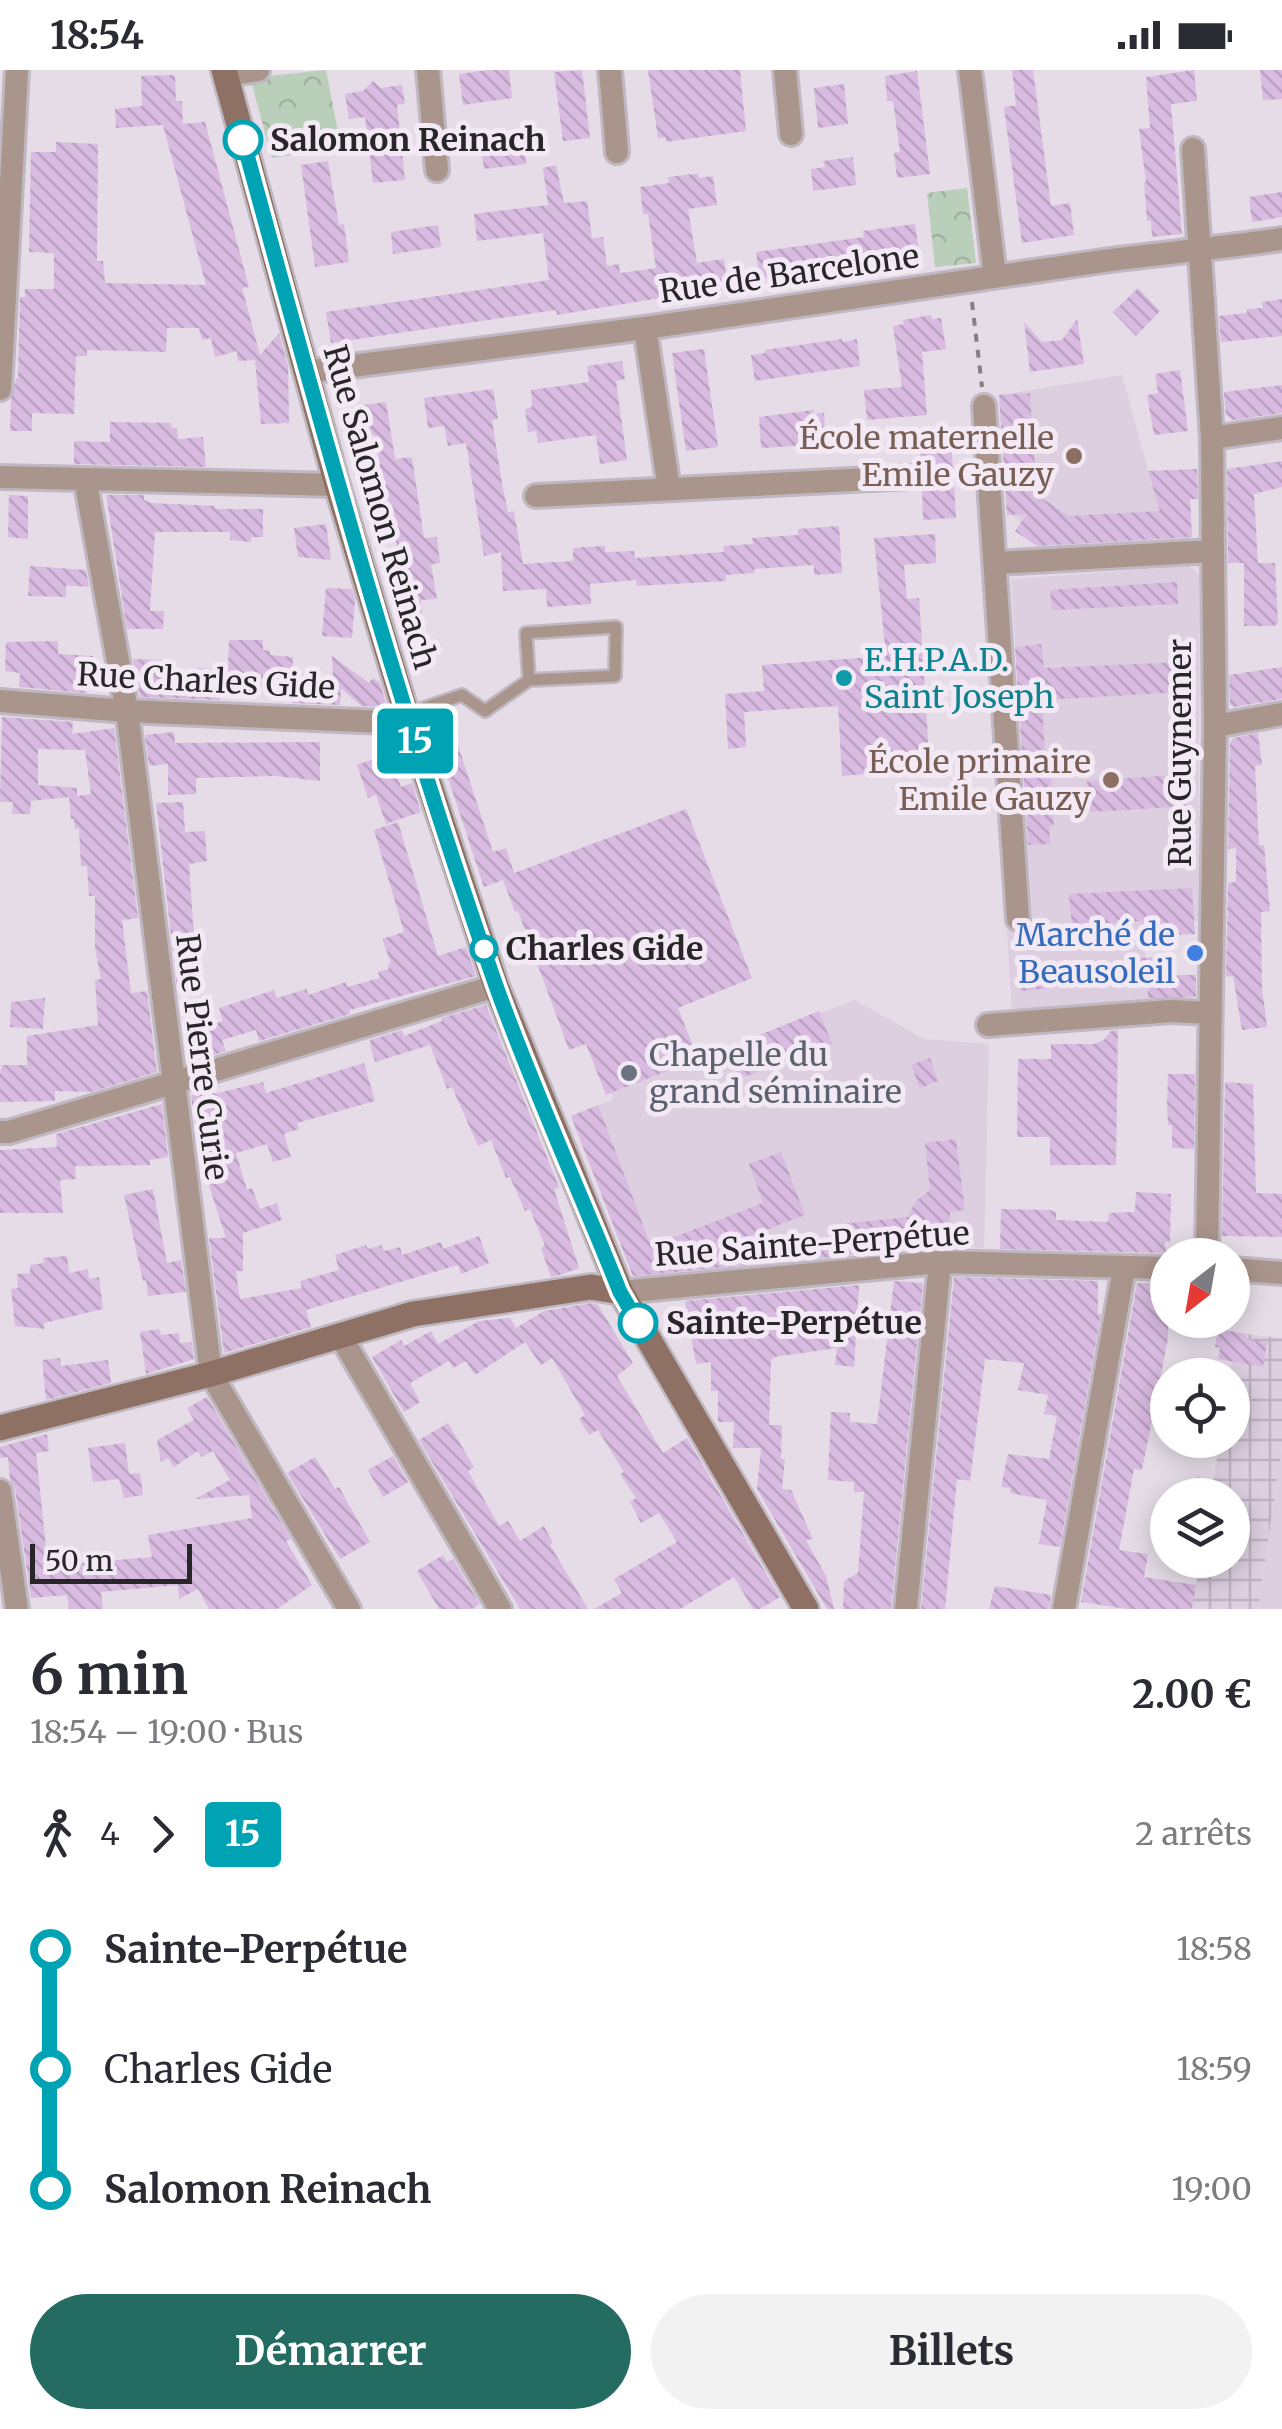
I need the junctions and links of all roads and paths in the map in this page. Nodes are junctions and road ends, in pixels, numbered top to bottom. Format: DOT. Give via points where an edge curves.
graph roads {
  1 [pos="18,70"];
  2 [pos="258,70"];
  3 [pos="428,70"];
  4 [pos="610,70"];
  5 [pos="784,70"];
  6 [pos="970,70"];
  7 [pos="224,72"];
  8 [pos="9,99"];
  9 [pos="791,134"];
  10 [pos="1194,149"];
  11 [pos="617,152"];
  12 [pos="437,170"];
  13 [pos="1282,239"];
  14 [pos="5,242"];
  15 [pos="1200,252"];
  16 [pos="995,276"];
  17 [pos="971,280"];
  18 [pos="645,328"];
  19 [pos="306,372"];
  20 [pos="0,389"];
  21 [pos="984,406"];
  22 [pos="1282,428"];
  23 [pos="1212,438"];
  24 [pos="0,476"];
  25 [pos="911,477"];
  26 [pos="85,480"];
  27 [pos="338,486"];
  28 [pos="670,489"];
  29 [pos="536,496"];
  30 [pos="1213,551"];
  31 [pos="996,563"];
  32 [pos="529,680"];
  33 [pos="0,701"];
  34 [pos="127,711"];
  35 [pos="1282,714"];
  36 [pos="408,718"];
  37 [pos="1214,726"];
  38 [pos="1018,919"];
  39 [pos="496,986"];
  40 [pos="1210,1013"];
  41 [pos="988,1025"];
  42 [pos="172,1084"];
  43 [pos="0,1132"];
  44 [pos="1207,1238"];
  45 [pos="940,1262"];
  46 [pos="1124,1268"];
  47 [pos="1150,1268"];
  48 [pos="1250,1271"];
  49 [pos="1282,1272"];
  50 [pos="620,1292"];
  51 [pos="340,1335"];
  52 [pos="212,1374"];
  53 [pos="0,1428"];
  54 [pos="0,1491"];
  55 [pos="17,1609"];
  56 [pos="349,1609"];
  57 [pos="500,1609"];
  58 [pos="806,1609"];
  59 [pos="906,1609"];
  60 [pos="1064,1609"];
  1 -- 8 [label="street"];
  2 -- 7 [label="street"];
  3 -- 12 [label="street"];
  4 -- 11 [label="street"];
  5 -- 9 [label="street"];
  6 -- 16 [label="street"];
  7 -- 19 [label="street, Rue Salomon Reinach"];
  8 -- 14 [label="street"];
  10 -- 15 [label="street, Rue Guynemer"];
  13 -- 15 [label="street, Rue de Barcelone"];
  14 -- 20 [label="street"];
  15 -- 16 [label="street, Rue de Barcelone"];
  15 -- 23 [label="street, Rue Guynemer"];
  16 -- 17 [label="street, Rue de Barcelone"];
  17 -- 18 [label="street, Rue de Barcelone"];
  17 -- 21 [label="path"];
  18 -- 19 [label="street, Rue de Barcelone"];
  18 -- 28 [label="street"];
  19 -- 27 [label="street, Rue Salomon Reinach"];
  21 -- 31 [label="street"];
  22 -- 23 [label="street"];
  23 -- 30 [label="street, Rue Guynemer"];
  24 -- 26 [label="street"];
  25 -- 28 [label="street"];
  26 -- 27 [label="street"];
  26 -- 34 [label="street, Rue Pierre Curie"];
  27 -- 36 [label="street, Rue Salomon Reinach"];
  28 -- 29 [label="street"];
  30 -- 31 [label="street"];
  30 -- 37 [label="street, Rue Guynemer"];
  31 -- 38 [label="street"];
  32 -- 32 [label="lane" via="615,676 616,627 526,633"];
  32 -- 36 [label="lane" via="485,712 462,695"];
  33 -- 34 [label="street, Rue Charles Gide"];
  34 -- 36 [label="street, Rue Charles Gide"];
  34 -- 42 [label="street, Rue Pierre Curie"];
  35 -- 37 [label="street"];
  36 -- 39 [label="street, Rue Salomon Reinach"];
  37 -- 40 [label="street, Rue Guynemer"];
  39 -- 42 [label="street"];
  39 -- 50 [label="street, Rue Salomon Reinach"];
  40 -- 41 [label="street"];
  40 -- 44 [label="street, Rue Guynemer"];
  42 -- 43 [label="street"];
  42 -- 52 [label="street, Rue Pierre Curie"];
  45 -- 46 [label="street, Rue Sainte-Perpétue"];
  45 -- 50 [label="street, Rue Sainte-Perpétue"];
  45 -- 59 [label="street"];
  46 -- 47 [label="street, Rue Sainte-Perpétue"];
  46 -- 60 [label="street"];
  48 -- 49 [label="street"];
  50 -- 51 [label="street, Rue Sainte-Perpétue" via="591,1287 412,1314"];
  50 -- 58 [label="street, Rue Salomon Reinach"];
  51 -- 52 [label="street, Rue Sainte-Perpétue"];
  51 -- 57 [label="street"];
  52 -- 53 [label="street, Rue Sainte-Perpétue"];
  52 -- 56 [label="street, Rue Pierre Curie"];
  54 -- 55 [label="street"];
}
